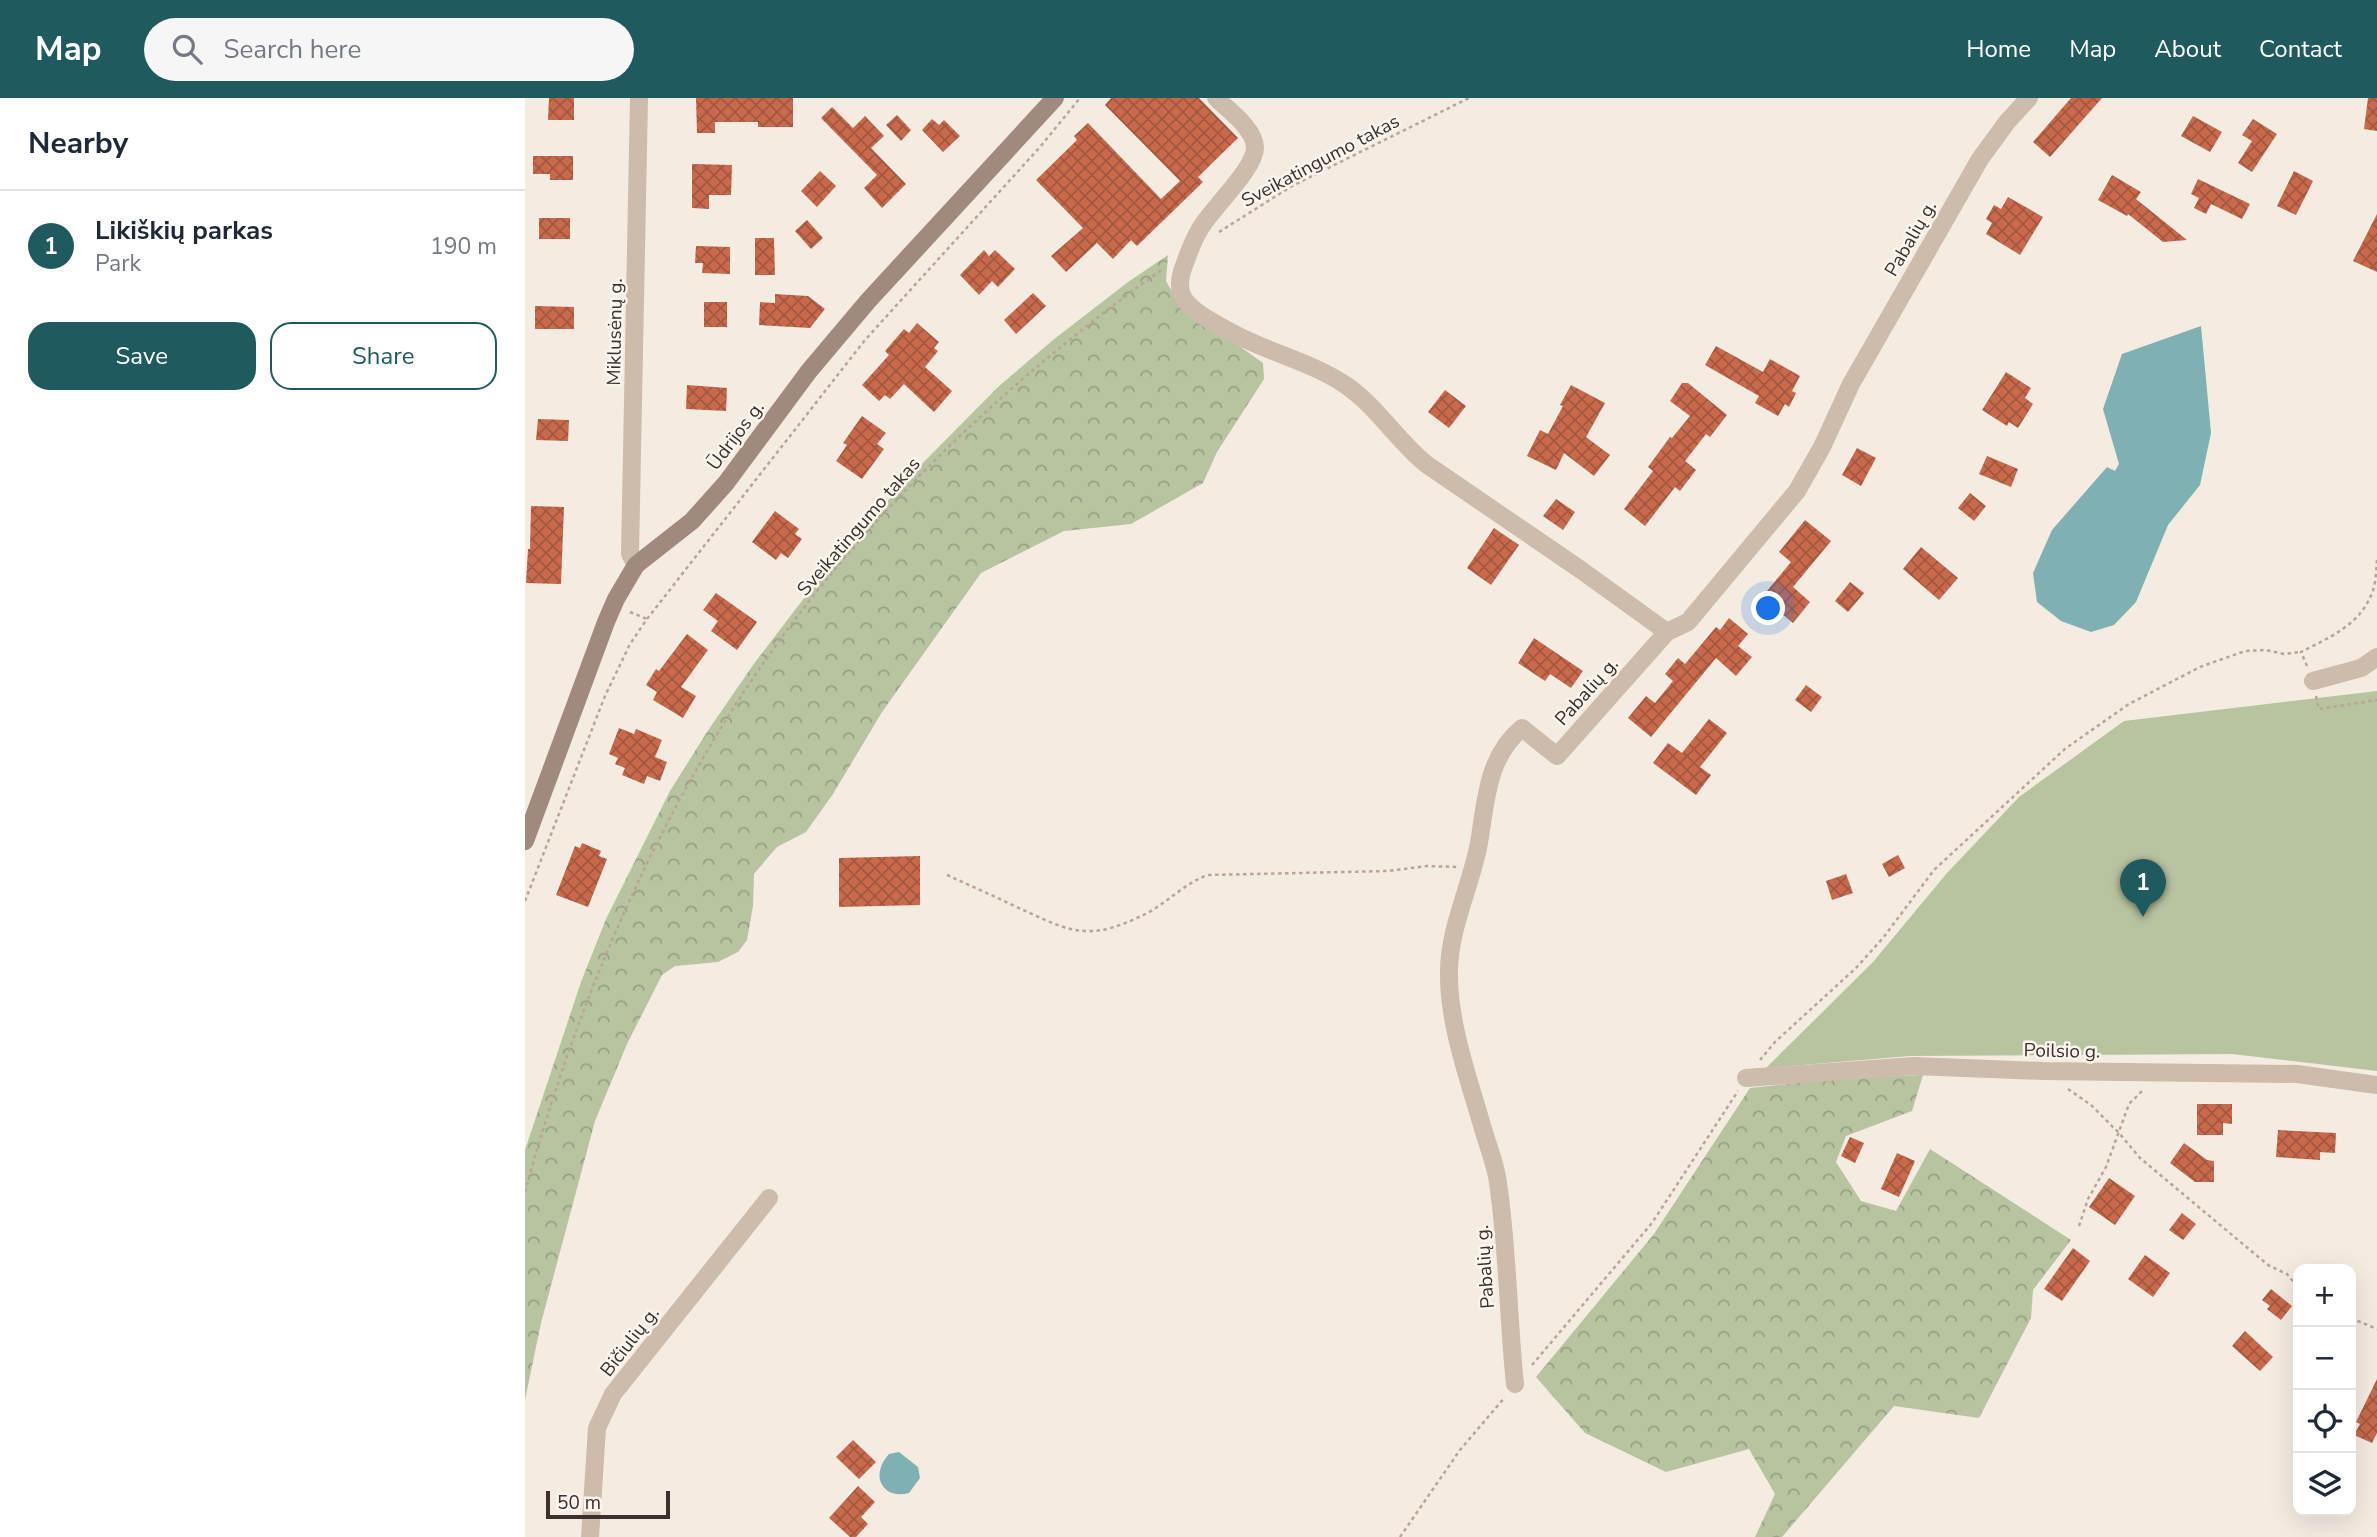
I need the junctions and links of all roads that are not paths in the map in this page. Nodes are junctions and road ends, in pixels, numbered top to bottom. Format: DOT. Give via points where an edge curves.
graph roads {
  1 [pos="639,98"];
  2 [pos="1055,98"];
  3 [pos="1216,98"];
  4 [pos="2029,98"];
  5 [pos="636,565"];
  6 [pos="1667,632"];
  7 [pos="2377,657"];
  8 [pos="2313,681"];
  9 [pos="525,841"];
  10 [pos="1746,1078"];
  11 [pos="2377,1085"];
  12 [pos="769,1198"];
  13 [pos="1515,1384"];
  14 [pos="590,1537"];
  1 -- 5 [label="street, Miklusėnų g." via="630,554"];
  2 -- 5 [label="main road, Ūdrijos g." via="868,301 809,371 726,484 692,521"];
  3 -- 6 [label="street" via="1251,134 1253,160 1200,228 1189,250 1179,287 1185,300 1241,338 1344,384 1426,464"];
  4 -- 6 [label="street, Pabalių g." via="1980,159 1851,384 1797,491 1688,622"];
  5 -- 9 [label="main road, Ūdrijos g." via="606,622"];
  6 -- 13 [label="street, Pabalių g." via="1557,756 1523,728 1500,754 1490,776 1457,923 1449,973 1455,1022 1498,1180"];
  7 -- 8 [label="street" via="2361,668"];
  10 -- 11 [label="street, Poilsio g." via="1914,1066 2297,1074"];
  12 -- 14 [label="street, Bičiulių g." via="613,1394 597,1428"];
}
